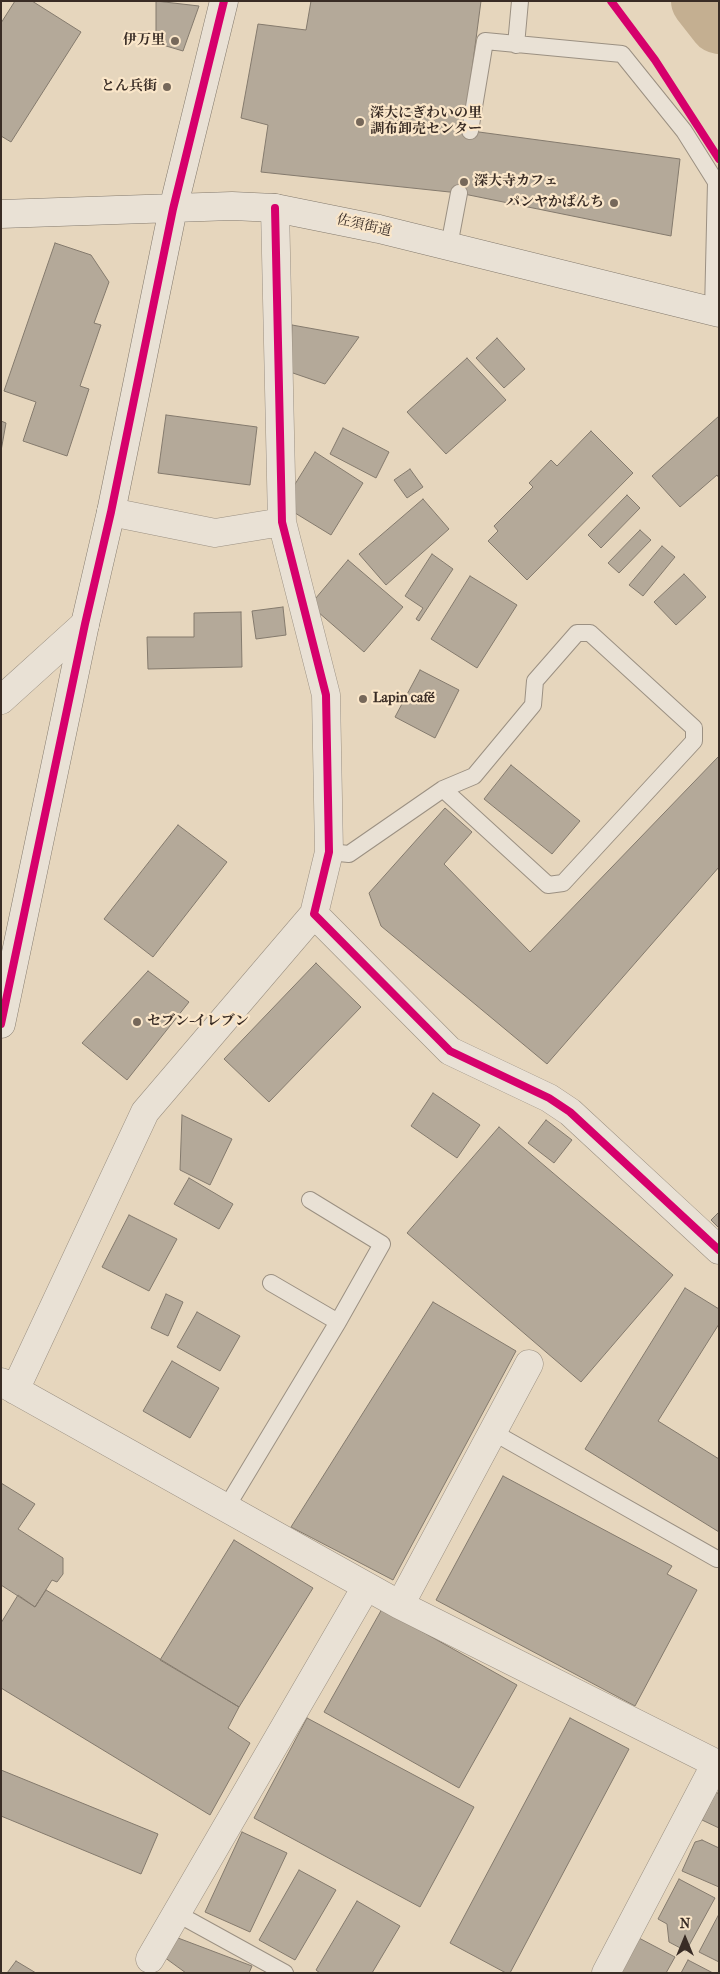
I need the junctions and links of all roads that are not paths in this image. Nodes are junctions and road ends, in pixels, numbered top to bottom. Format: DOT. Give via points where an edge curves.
graph roads {
  1 [pos="224,1"];
  2 [pos="520,1"];
  3 [pos="516,45"];
  4 [pos="470,131"];
  5 [pos="459,193"];
  6 [pos="275,208"];
  7 [pos="173,209"];
  8 [pos="1,214"];
  9 [pos="449,246"];
  10 [pos="716,312"];
  11 [pos="111,512"];
  12 [pos="282,522"];
  13 [pos="85,624"];
  14 [pos="1,700"];
  15 [pos="443,789"];
  16 [pos="329,852"];
  17 [pos="314,914"];
  18 [pos="1,1024"];
  19 [pos="310,1200"];
  20 [pos="719,1250"];
  21 [pos="271,1283"];
  22 [pos="338,1322"];
  23 [pos="529,1364"];
  24 [pos="8,1386"];
  25 [pos="491,1431"];
  26 [pos="226,1508"];
  27 [pos="718,1559"];
  28 [pos="366,1587"];
  29 [pos="400,1605"];
  30 [pos="717,1764"];
  31 [pos="176,1913"];
  32 [pos="145,1966"];
  33 [pos="285,1973"];
  34 [pos="606,1973"];
  1 -- 7 [label="street"];
  2 -- 3 [label="lane"];
  3 -- 4 [label="lane" via="484,40"];
  3 -- 10 [label="lane" via="622,54 684,131 716,182"];
  5 -- 9 [label="lane"];
  6 -- 7 [label="street, 佐須街道"];
  6 -- 9 [label="street, 佐須街道"];
  6 -- 12 [label="street"];
  7 -- 8 [label="street, 佐須街道"];
  7 -- 11 [label="street"];
  9 -- 10 [label="street, 佐須街道"];
  11 -- 12 [label="street" via="216,533"];
  11 -- 13 [label="street"];
  12 -- 16 [label="street" via="326,695"];
  13 -- 14 [label="street"];
  13 -- 18 [label="street"];
  15 -- 15 [label="lane" via="474,776 533,706 535,681 577,633 590,633 694,728 694,741 563,883 548,884"];
  15 -- 16 [label="lane" via="349,854"];
  16 -- 17 [label="street"];
  17 -- 20 [label="street" via="450,1051 549,1098 570,1112"];
  17 -- 24 [label="street" via="145,1112"];
  19 -- 22 [label="lane" via="382,1244"];
  21 -- 22 [label="lane"];
  22 -- 26 [label="lane"];
  23 -- 25 [label="street"];
  24 -- 26 [label="street"];
  25 -- 27 [label="lane"];
  25 -- 29 [label="street"];
  26 -- 28 [label="street"];
  28 -- 29 [label="street"];
  28 -- 31 [label="street"];
  29 -- 30 [label="street"];
  30 -- 34 [label="street"];
  31 -- 32 [label="street"];
  31 -- 33 [label="lane"];
}
